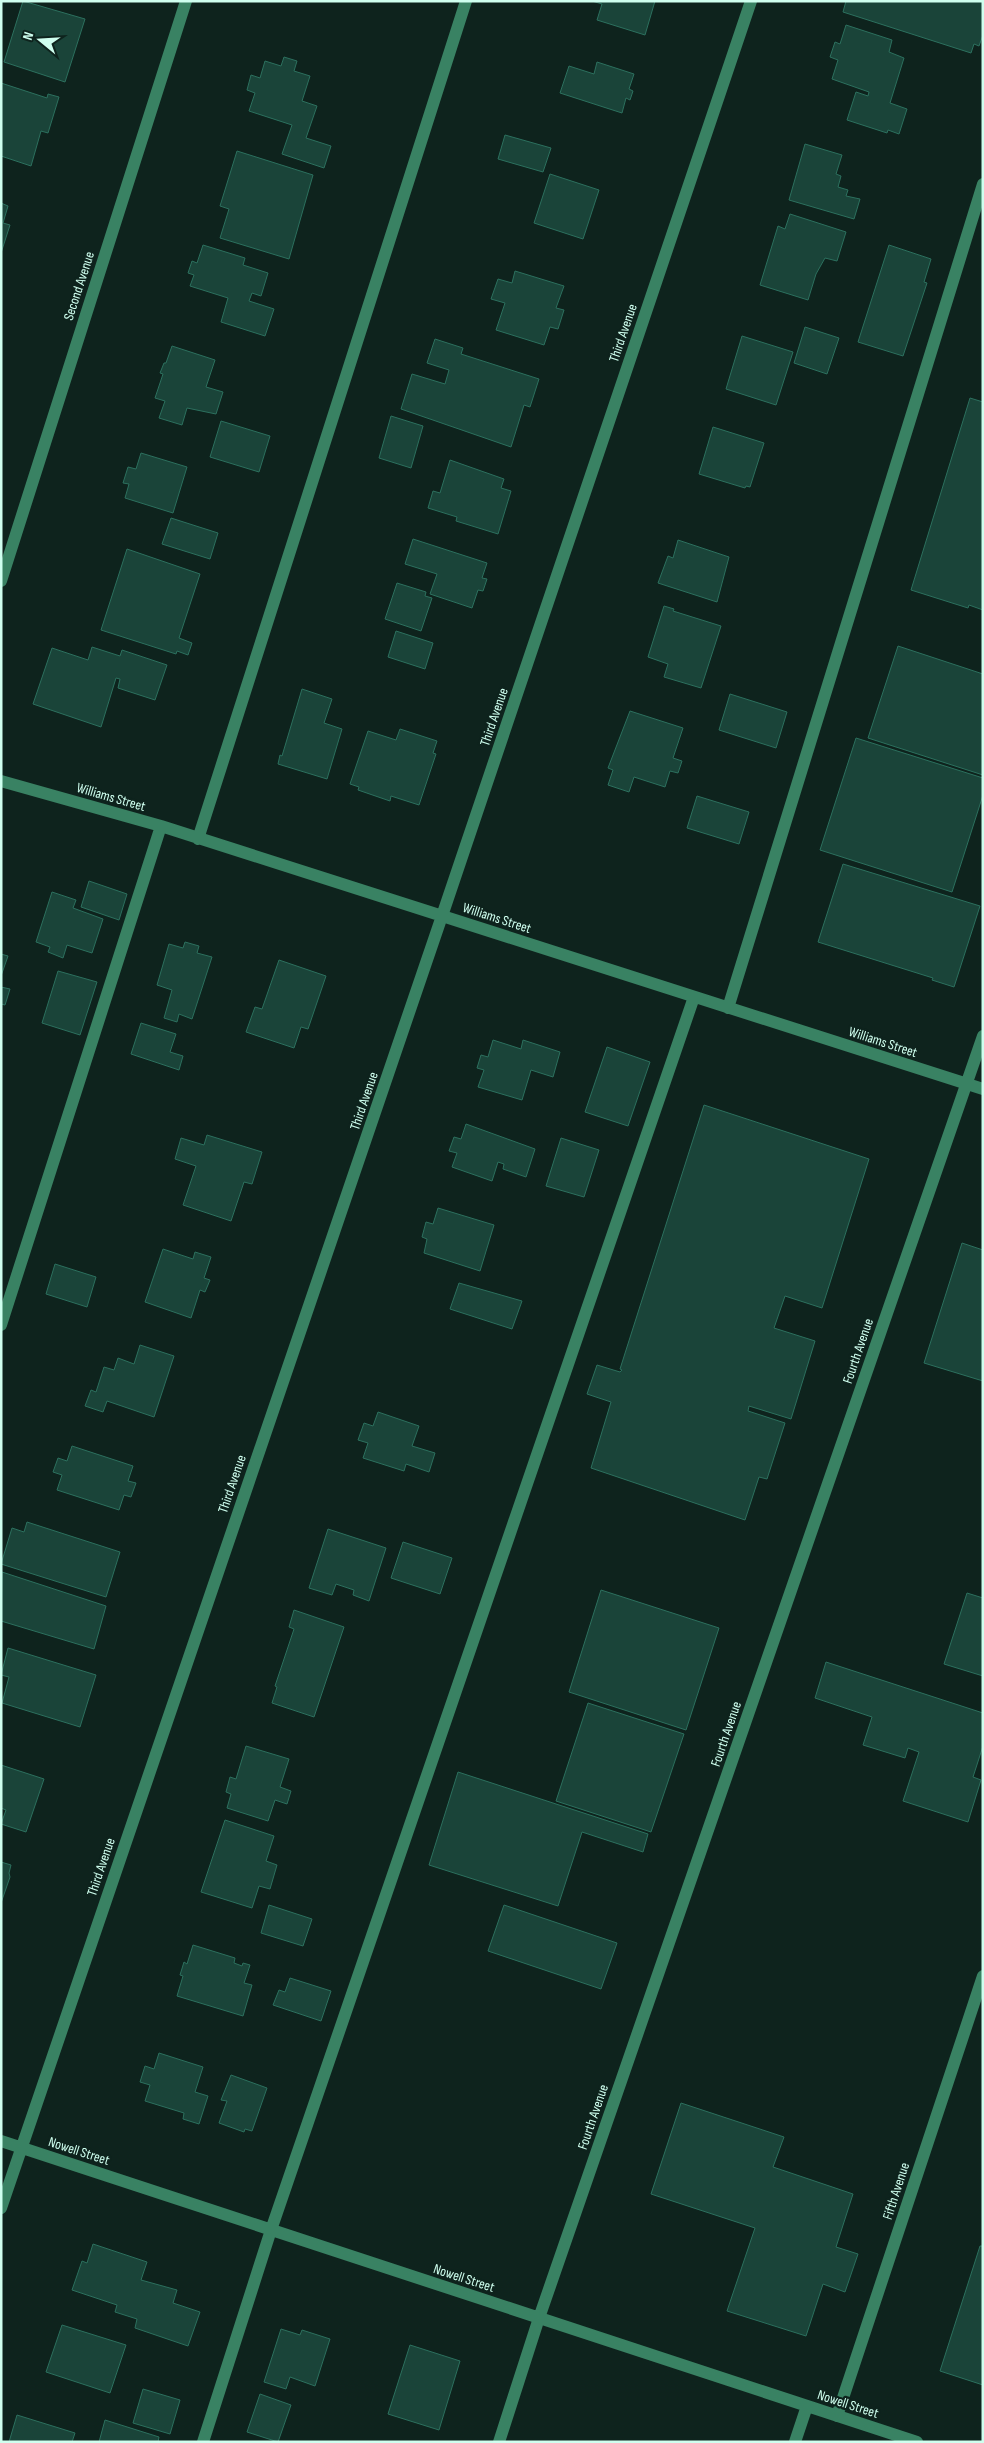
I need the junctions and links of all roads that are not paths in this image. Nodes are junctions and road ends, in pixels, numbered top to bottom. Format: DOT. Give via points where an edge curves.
graph roads {
  1 [pos="186,1"];
  2 [pos="466,1"];
  3 [pos="751,1"];
  4 [pos="983,184"];
  5 [pos="1,581"];
  6 [pos="1,781"];
  7 [pos="160,826"];
  8 [pos="198,839"];
  9 [pos="442,916"];
  10 [pos="694,997"];
  11 [pos="728,1008"];
  12 [pos="983,1036"];
  13 [pos="966,1084"];
  14 [pos="983,1089"];
  15 [pos="1,1325"];
  16 [pos="983,1976"];
  17 [pos="1,2141"];
  18 [pos="21,2147"];
  19 [pos="1,2208"];
  20 [pos="271,2230"];
  21 [pos="539,2318"];
  22 [pos="807,2406"];
  23 [pos="837,2416"];
  24 [pos="203,2442"];
  25 [pos="499,2442"];
  26 [pos="795,2442"];
  27 [pos="917,2442"];
  1 -- 5 [label="street, Second Avenue"];
  2 -- 8 [label="street"];
  3 -- 9 [label="street, Third Avenue"];
  4 -- 11 [label="street"];
  6 -- 7 [label="street, Williams Street"];
  7 -- 8 [label="street, Williams Street"];
  7 -- 15 [label="street"];
  8 -- 9 [label="street, Williams Street"];
  9 -- 10 [label="street, Williams Street"];
  9 -- 18 [label="street, Third Avenue"];
  10 -- 11 [label="street, Williams Street"];
  10 -- 20 [label="street"];
  11 -- 13 [label="street, Williams Street"];
  12 -- 13 [label="street, Fourth Avenue"];
  13 -- 14 [label="street, Williams Street"];
  13 -- 21 [label="street, Fourth Avenue"];
  16 -- 23 [label="street, Fifth Avenue"];
  17 -- 18 [label="street, Nowell Street"];
  18 -- 19 [label="street, Third Avenue"];
  18 -- 20 [label="street, Nowell Street"];
  20 -- 21 [label="street, Nowell Street"];
  20 -- 24 [label="street"];
  21 -- 22 [label="street, Nowell Street"];
  21 -- 25 [label="street, Fourth Avenue"];
  22 -- 23 [label="street, Nowell Street"];
  22 -- 26 [label="street"];
  23 -- 27 [label="street, Nowell Street"];
}
